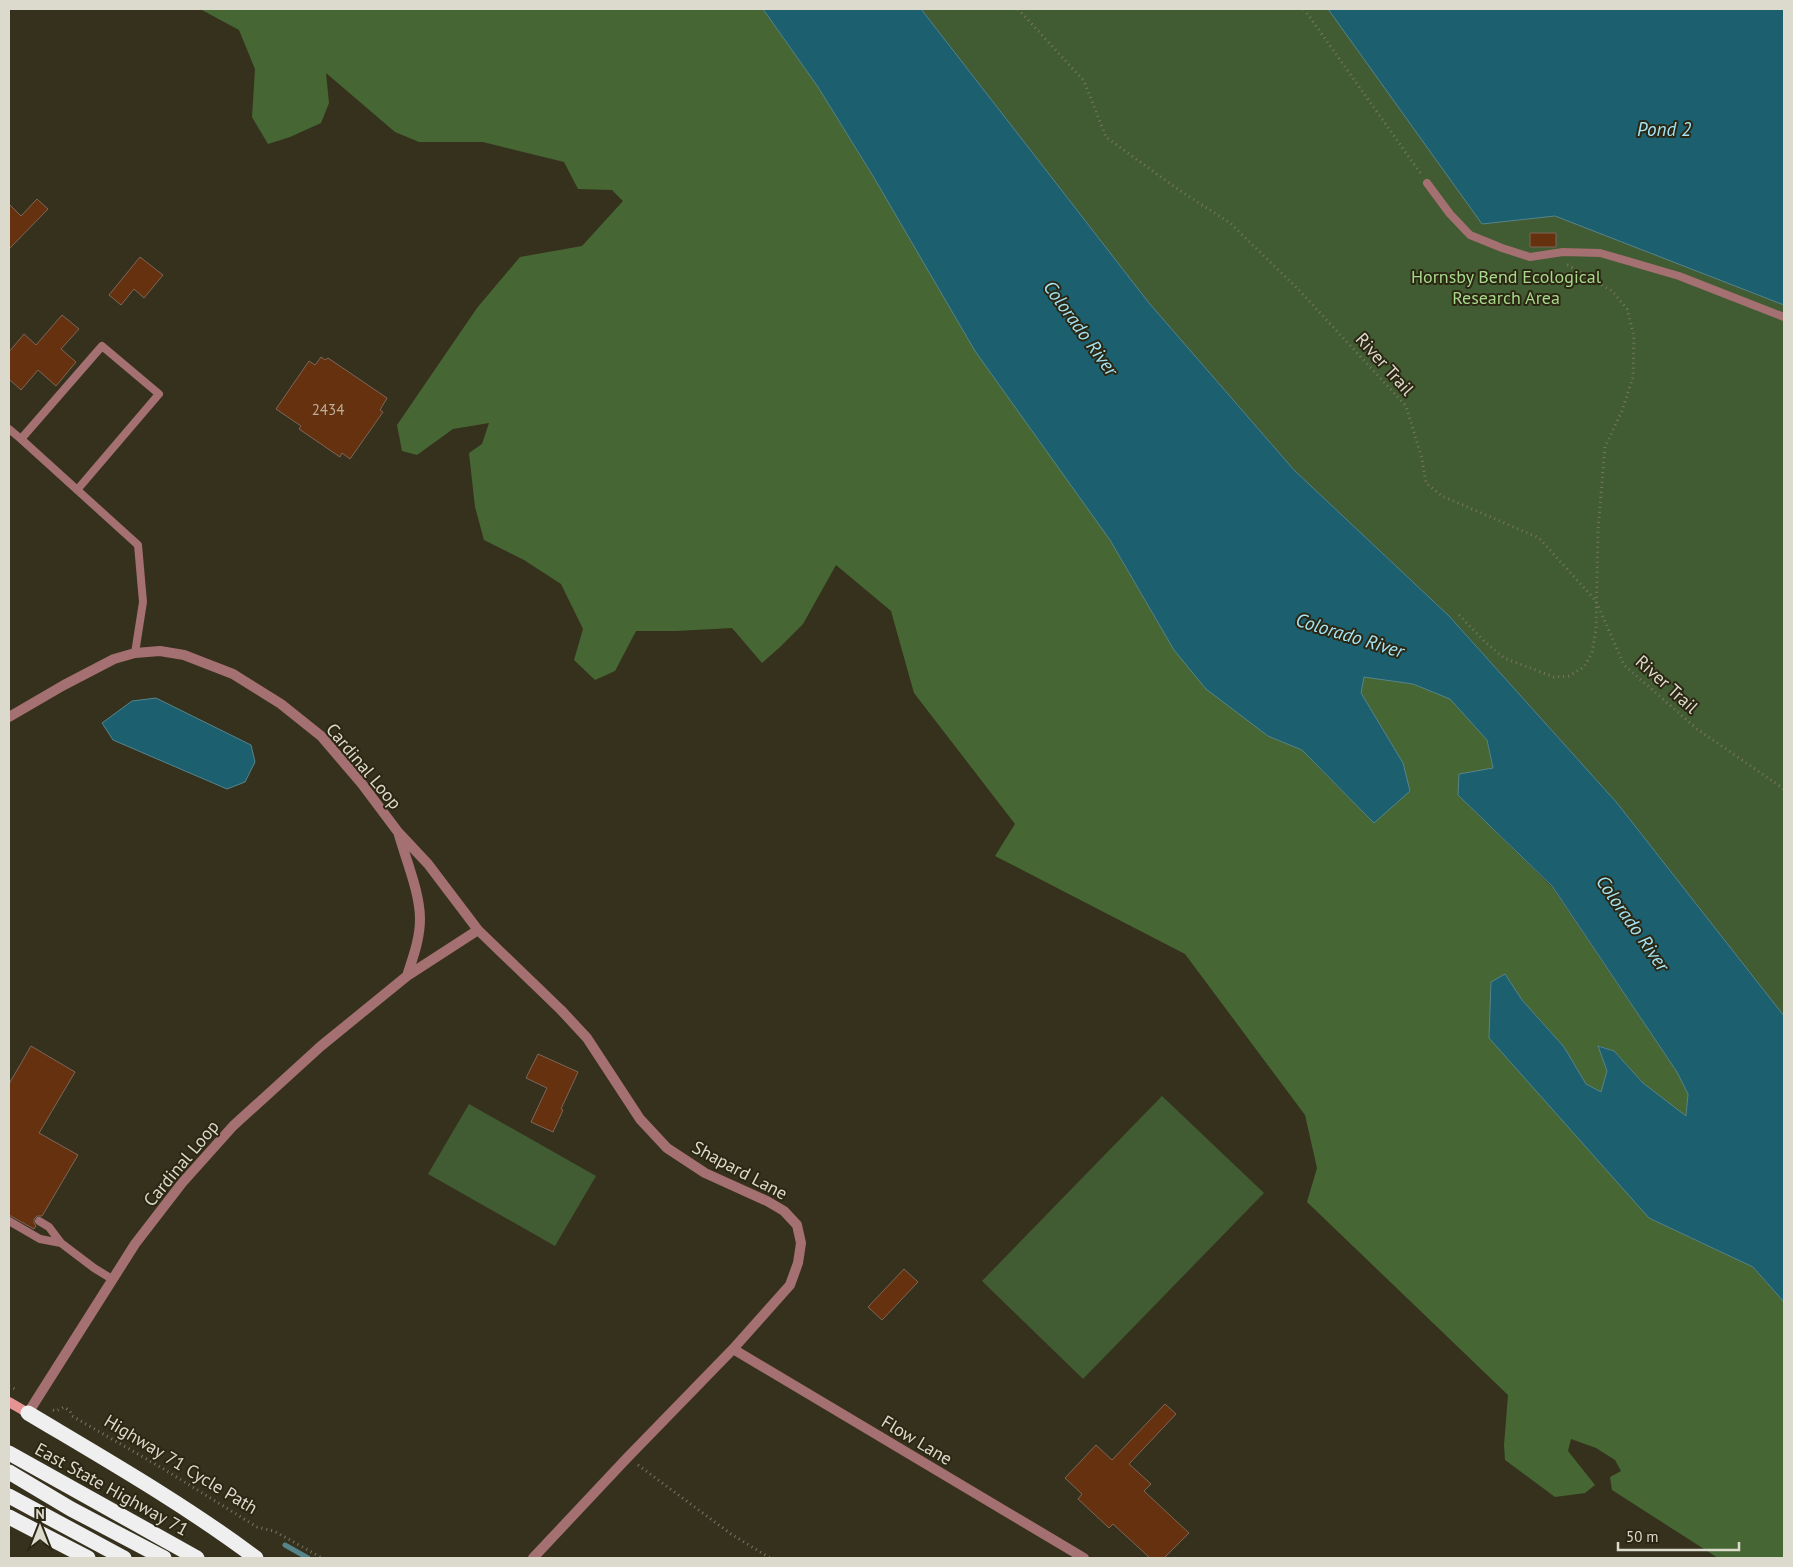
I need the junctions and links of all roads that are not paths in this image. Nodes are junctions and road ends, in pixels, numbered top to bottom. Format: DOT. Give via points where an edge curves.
graph roads {
  1 [pos="1427,183"];
  2 [pos="1784,317"];
  3 [pos="9,429"];
  4 [pos="21,439"];
  5 [pos="77,490"];
  6 [pos="135,653"];
  7 [pos="9,718"];
  8 [pos="398,832"];
  9 [pos="478,930"];
  10 [pos="407,976"];
  11 [pos="9,1220"];
  12 [pos="39,1221"];
  13 [pos="61,1243"];
  14 [pos="112,1279"];
  15 [pos="733,1349"];
  16 [pos="9,1402"];
  17 [pos="28,1413"];
  18 [pos="9,1453"];
  19 [pos="9,1472"];
  20 [pos="9,1496"];
  21 [pos="9,1517"];
  22 [pos="88,1558"];
  23 [pos="124,1558"];
  24 [pos="164,1558"];
  25 [pos="197,1558"];
  26 [pos="256,1558"];
  27 [pos="534,1558"];
  28 [pos="1084,1558"];
  1 -- 2 [label="lane" via="1470,236 1530,257 1563,252 1600,253 1679,276"];
  3 -- 4 [label="lane"];
  4 -- 5 [label="lane"];
  4 -- 5 [label="lane" via="102,346 158,394"];
  5 -- 6 [label="lane" via="138,546 143,602"];
  6 -- 7 [label="street, Cardinal Loop" via="114,659"];
  6 -- 8 [label="street, Cardinal Loop" via="160,651 184,655 233,674 281,704 321,736"];
  8 -- 9 [label="street, Cardinal Loop" via="428,864"];
  8 -- 10 [label="street, Cardinal Loop" via="420,918 418,942"];
  9 -- 10 [label="street, Cardinal Loop"];
  9 -- 15 [label="street, Shapard Lane" via="587,1038 640,1119 667,1148 705,1173 784,1211 797,1225 801,1243 790,1285"];
  10 -- 14 [label="street, Cardinal Loop" via="321,1046 233,1126 182,1183"];
  11 -- 13 [label="lane" via="40,1239"];
  12 -- 13 [label="lane" via="49,1227"];
  13 -- 14 [label="lane"];
  14 -- 17 [label="street, Cardinal Loop"];
  15 -- 27 [label="street, Shapard Lane"];
  15 -- 28 [label="street, Flow Lane"];
  16 -- 17 [label="street"];
  17 -- 26 [label="highway" via="218,1529"];
  18 -- 25 [label="highway, East State Highway 71"];
  19 -- 24 [label="highway"];
  20 -- 23 [label="highway"];
  21 -- 22 [label="highway"];
}
